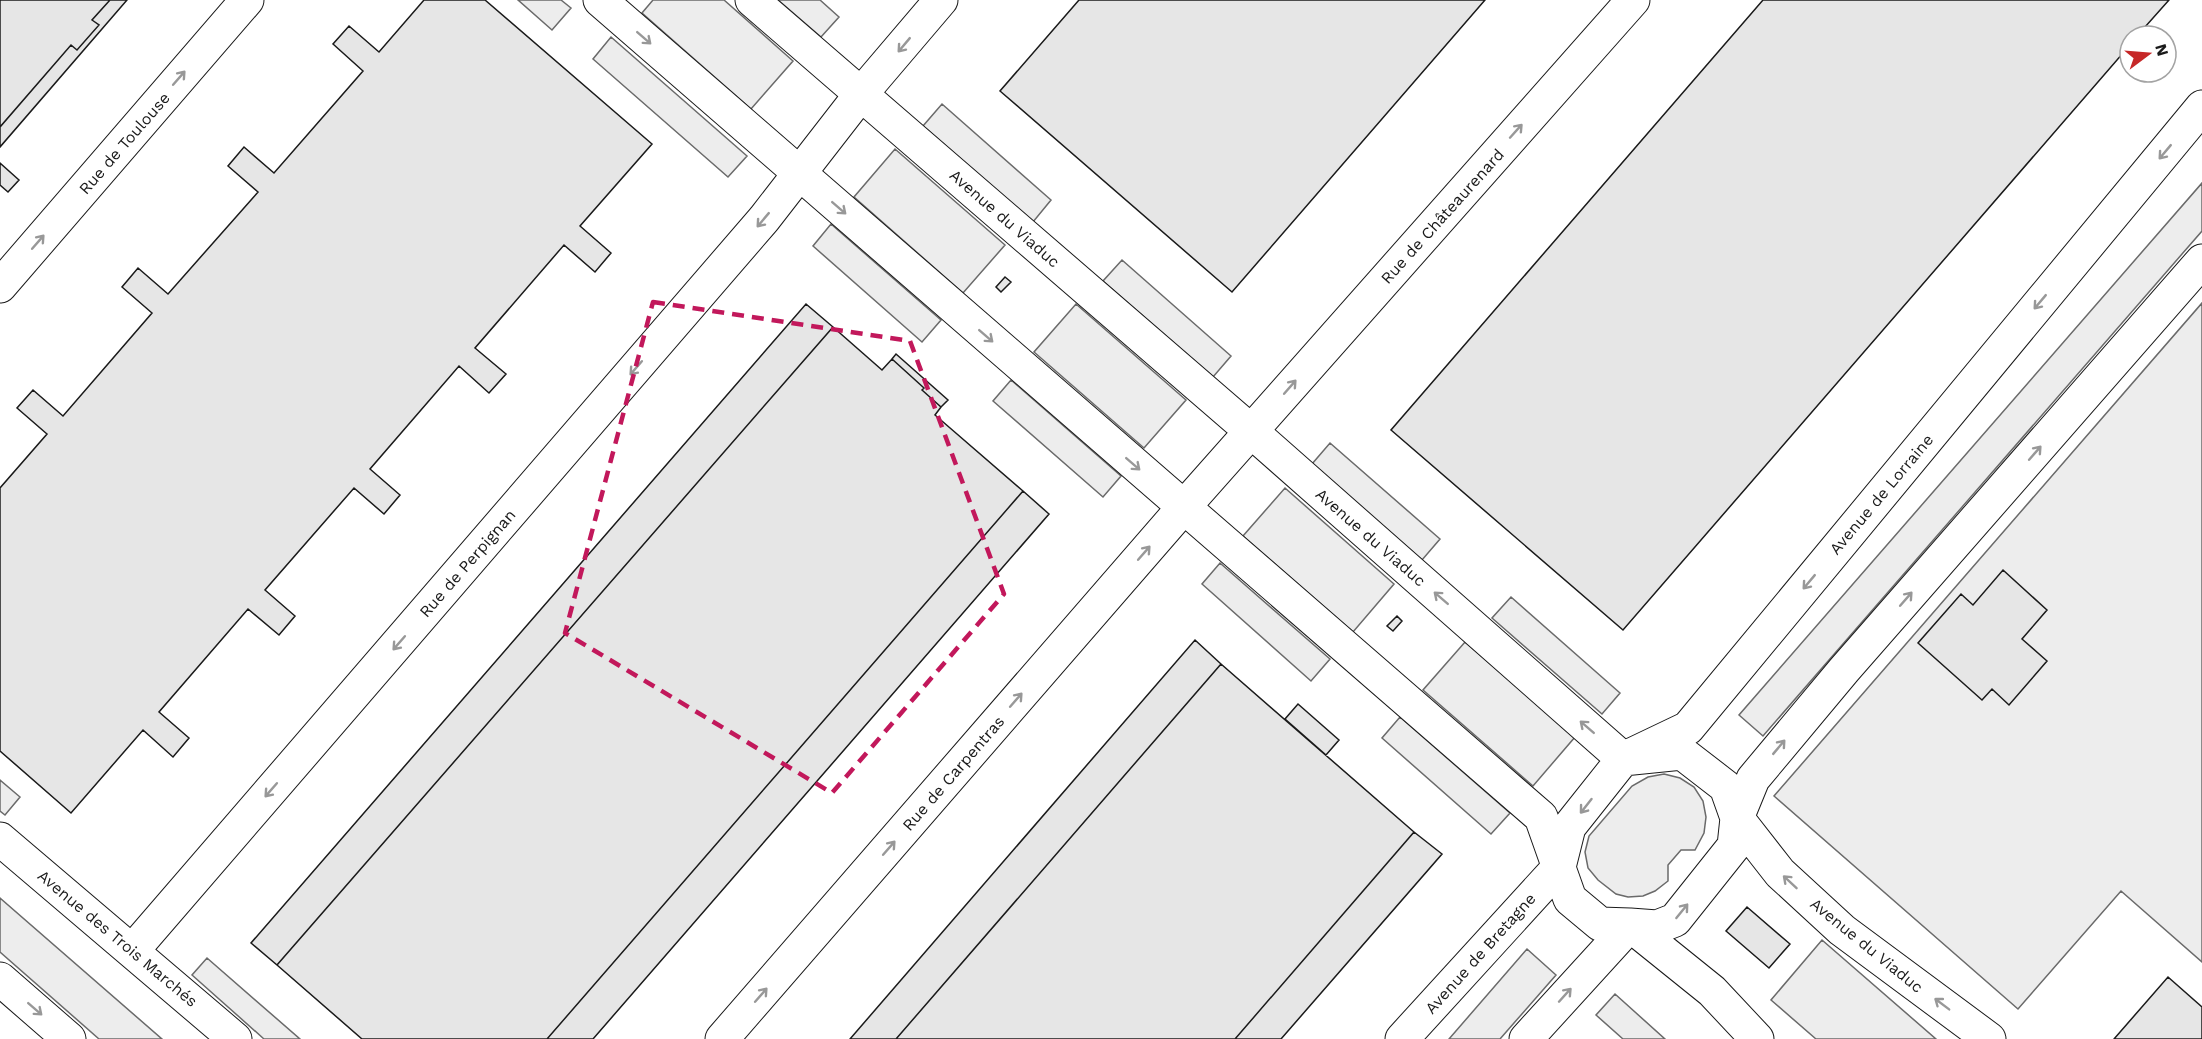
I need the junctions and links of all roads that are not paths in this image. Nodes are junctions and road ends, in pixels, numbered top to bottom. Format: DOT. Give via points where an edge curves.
graph roads {
  1 [pos="247,0"];
  2 [pos="600,0"];
  3 [pos="752,0"];
  4 [pos="941,0"];
  5 [pos="1633,0"];
  6 [pos="861,94"];
  7 [pos="2202,107"];
  8 [pos="800,175"];
  9 [pos="2202,261"];
  10 [pos="0,286"];
  11 [pos="1252,432"];
  12 [pos="1184,508"];
  13 [pos="1623,759"];
  14 [pos="1737,818"];
  15 [pos="0,838"];
  16 [pos="1559,867"];
  17 [pos="1630,925"];
  18 [pos="133,951"];
  19 [pos="0,979"];
  20 [pos="69,1039"];
  21 [pos="235,1039"];
  22 [pos="722,1039"];
  23 [pos="1402,1039"];
  24 [pos="1526,1039"];
  25 [pos="1757,1039"];
  26 [pos="1989,1039"];
  10 -- 1 [label="lane, Rue de Toulouse, one-way"];
  2 -- 8 [label="lane, one-way"];
  3 -- 6 [label="lane, Avenue du Viaduc"];
  4 -- 6 [label="lane, Rue de Perpignan, one-way"];
  11 -- 5 [label="lane, Rue de Châteaurenard, one-way"];
  6 -- 8 [label="lane, Rue de Perpignan"];
  6 -- 11 [label="lane, Avenue du Viaduc"];
  7 -- 13 [label="lane, Avenue de Lorraine, one-way" via="1688,728"];
  8 -- 12 [label="lane, one-way"];
  8 -- 18 [label="lane, Rue de Perpignan, one-way"];
  14 -- 9 [label="lane, one-way" via="1753,778"];
  11 -- 12 [label="lane, Rue de Châteaurenard"];
  13 -- 11 [label="lane, Avenue du Viaduc, one-way"];
  12 -- 16 [label="lane" via="1541,817"];
  22 -- 12 [label="lane, Rue de Carpentras, one-way"];
  13 -- 14 [label="lane, Avenue du Viaduc" via="1682,753 1726,787"];
  13 -- 16 [label="lane, Avenue de Lorraine, one-way" via="1569,827"];
  17 -- 14 [label="lane, one-way" via="1657,927 1675,920 1734,846"];
  26 -- 14 [label="lane, Avenue du Viaduc, one-way" via="1842,930 1780,873"];
  15 -- 18 [label="lane, Avenue des Trois Marchés"];
  16 -- 17 [label="lane" via="1570,899 1592,918 1600,924"];
  16 -- 23 [label="lane, Avenue de Bretagne"];
  24 -- 17 [label="lane, one-way"];
  17 -- 25 [label="lane" via="1712,991"];
  18 -- 21 [label="lane, Avenue des Trois Marchés"];
  19 -- 20 [label="lane, one-way"];
}
